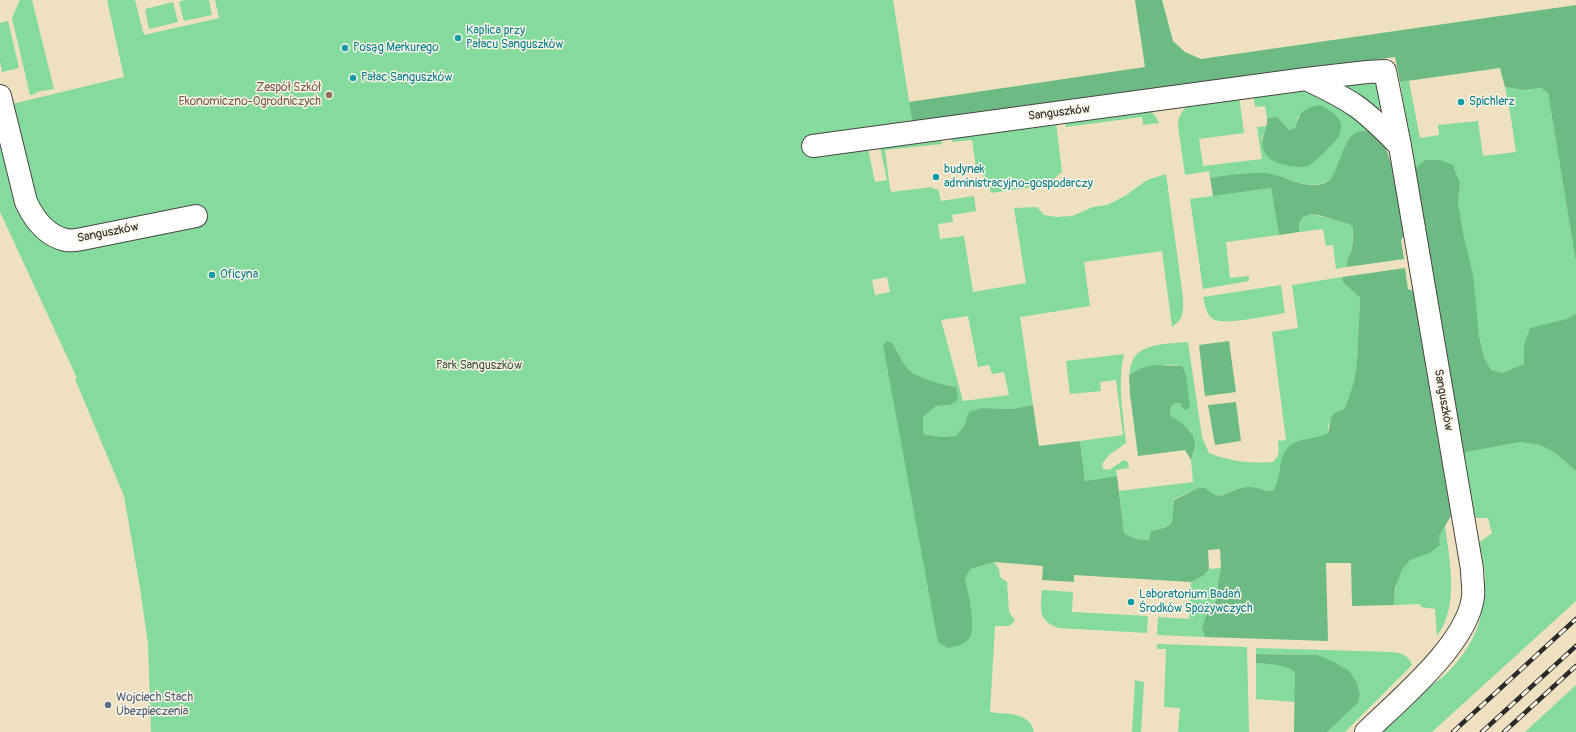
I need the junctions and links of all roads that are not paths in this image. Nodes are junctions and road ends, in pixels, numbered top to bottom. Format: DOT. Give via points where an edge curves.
graph roads {
  1 [pos="1306,79"];
  2 [pos="0,96"];
  3 [pos="813,146"];
  4 [pos="1400,146"];
  5 [pos="196,216"];
  6 [pos="1366,732"];
  1 -- 3 [label="street, Sanguszków"];
  1 -- 4 [label="street" via="1357,107"];
  1 -- 4 [label="street, Sanguszków" via="1385,72"];
  2 -- 5 [label="street, Sanguszków" via="26,202 32,216 54,235 67,241 82,239"];
  4 -- 6 [label="street, Sanguszków" via="1471,561 1473,597 1465,623 1453,644"];
}
